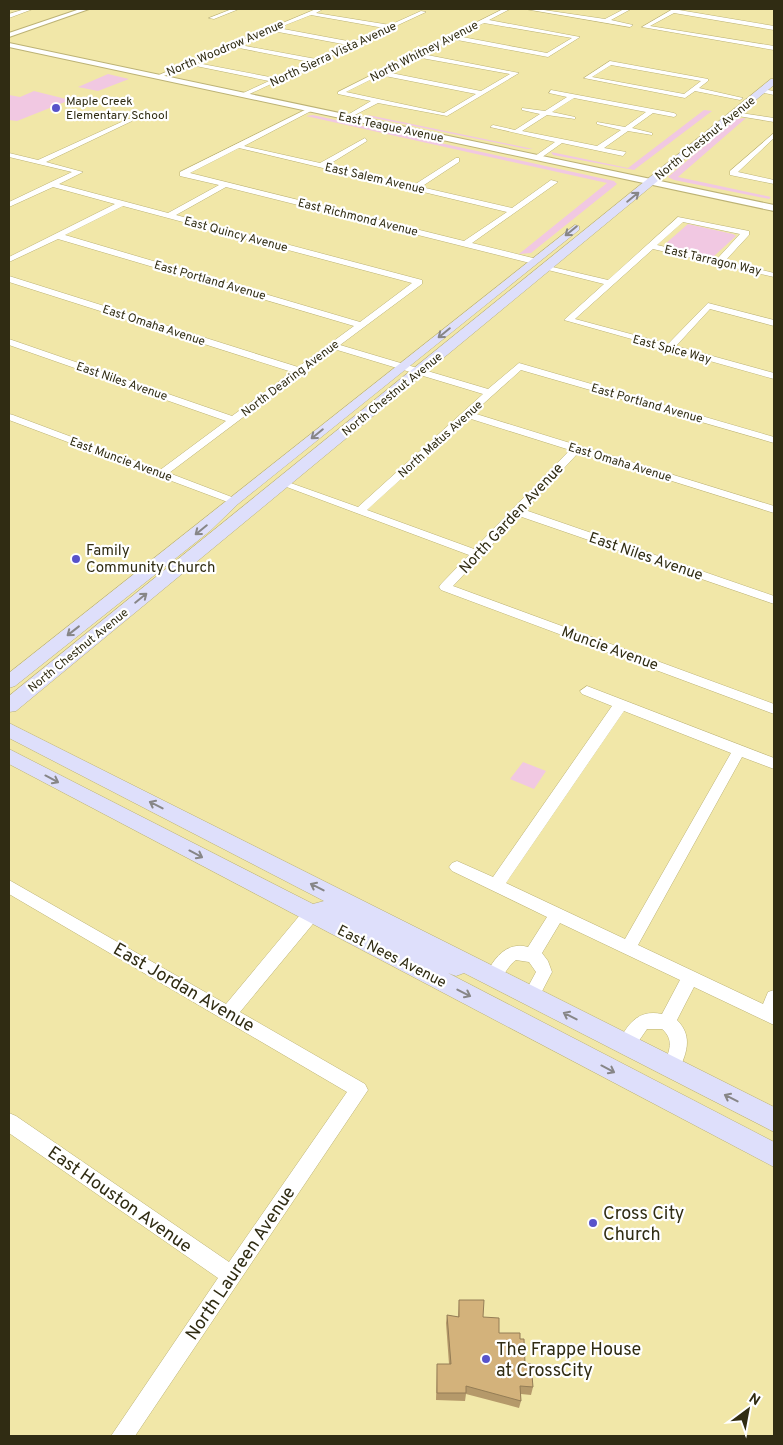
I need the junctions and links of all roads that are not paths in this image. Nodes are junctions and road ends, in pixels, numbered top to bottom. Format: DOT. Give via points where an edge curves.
graph roads {
  1 [pos="30,9"];
  2 [pos="84,9"];
  3 [pos="226,9"];
  4 [pos="235,9"];
  5 [pos="320,9"];
  6 [pos="508,9"];
  7 [pos="528,9"];
  8 [pos="628,9"];
  9 [pos="414,10"];
  10 [pos="423,12"];
  11 [pos="309,13"];
  12 [pos="9,16"];
  13 [pos="212,18"];
  14 [pos="483,21"];
  15 [pos="606,21"];
  16 [pos="630,25"];
  17 [pos="390,27"];
  18 [pos="774,28"];
  19 [pos="272,29"];
  20 [pos="9,35"];
  21 [pos="451,37"];
  22 [pos="354,44"];
  23 [pos="9,45"];
  24 [pos="233,45"];
  25 [pos="774,48"];
  26 [pos="416,55"];
  27 [pos="316,61"];
  28 [pos="190,63"];
  29 [pos="774,70"];
  30 [pos="379,73"];
  31 [pos="157,77"];
  32 [pos="276,80"];
  33 [pos="774,81"];
  34 [pos="695,88"];
  35 [pos="762,91"];
  36 [pos="551,92"];
  37 [pos="482,93"];
  38 [pos="774,93"];
  39 [pos="243,95"];
  40 [pos="573,96"];
  41 [pos="742,96"];
  42 [pos="381,102"];
  43 [pos="524,109"];
  44 [pos="309,110"];
  45 [pos="652,111"];
  46 [pos="545,113"];
  47 [pos="735,113"];
  48 [pos="674,115"];
  49 [pos="351,118"];
  50 [pos="573,118"];
  51 [pos="130,120"];
  52 [pos="774,120"];
  53 [pos="599,123"];
  54 [pos="493,127"];
  55 [pos="626,129"];
  56 [pos="516,132"];
  57 [pos="650,134"];
  58 [pos="774,135"];
  59 [pos="551,139"];
  60 [pos="365,140"];
  61 [pos="561,141"];
  62 [pos="680,144"];
  63 [pos="237,146"];
  64 [pos="542,146"];
  65 [pos="761,147"];
  66 [pos="552,148"];
  67 [pos="598,149"];
  68 [pos="774,149"];
  69 [pos="623,154"];
  70 [pos="10,155"];
  71 [pos="528,156"];
  72 [pos="538,158"];
  73 [pos="456,160"];
  74 [pos="40,162"];
  75 [pos="321,166"];
  76 [pos="640,176"];
  77 [pos="554,182"];
  78 [pos="651,182"];
  79 [pos="774,182"];
  80 [pos="226,184"];
  81 [pos="53,185"];
  82 [pos="415,188"];
  83 [pos="123,203"];
  84 [pos="9,205"];
  85 [pos="772,206"];
  86 [pos="513,210"];
  87 [pos="169,216"];
  88 [pos="58,236"];
  89 [pos="466,244"];
  90 [pos="651,246"];
  91 [pos="9,260"];
  92 [pos="534,261"];
  93 [pos="719,262"];
  94 [pos="550,265"];
  95 [pos="774,275"];
  96 [pos="9,279"];
  97 [pos="613,281"];
  98 [pos="419,282"];
  99 [pos="488,316"];
  100 [pos="774,323"];
  101 [pos="362,325"];
  102 [pos="9,342"];
  103 [pos="333,346"];
  104 [pos="669,348"];
  105 [pos="520,366"];
  106 [pos="401,367"];
  107 [pos="300,371"];
  108 [pos="420,372"];
  109 [pos="774,376"];
  110 [pos="490,393"];
  111 [pos="466,414"];
  112 [pos="9,417"];
  113 [pos="234,420"];
  114 [pos="774,440"];
  115 [pos="577,448"];
  116 [pos="161,474"];
  117 [pos="281,483"];
  118 [pos="233,501"];
  119 [pos="774,510"];
  120 [pos="360,511"];
  121 [pos="517,511"];
  122 [pos="221,532"];
  123 [pos="477,554"];
  124 [pos="446,587"];
  125 [pos="774,600"];
  126 [pos="9,682"];
  127 [pos="587,691"];
  128 [pos="621,704"];
  129 [pos="9,706"];
  130 [pos="774,709"];
  131 [pos="9,730"];
  132 [pos="739,750"];
  133 [pos="9,756"];
  134 [pos="774,764"];
  135 [pos="457,867"];
  136 [pos="9,886"];
  137 [pos="496,886"];
  138 [pos="310,914"];
  139 [pos="557,914"];
  140 [pos="628,948"];
  141 [pos="532,955"];
  142 [pos="493,977"];
  143 [pos="690,977"];
  144 [pos="531,996"];
  145 [pos="774,998"];
  146 [pos="229,1013"];
  147 [pos="771,1016"];
  148 [pos="667,1022"];
  149 [pos="626,1045"];
  150 [pos="672,1068"];
  151 [pos="359,1090"];
  152 [pos="774,1120"];
  153 [pos="9,1122"];
  154 [pos="774,1155"];
  155 [pos="232,1276"];
  156 [pos="122,1436"];
  1 -- 12 [label="street"];
  2 -- 20 [label="street"];
  3 -- 4 [label="street"];
  4 -- 13 [label="street"];
  5 -- 11 [label="street, North Woodrow Avenue"];
  6 -- 14 [label="street, North Whitney Avenue"];
  7 -- 15 [label="street"];
  8 -- 15 [label="street"];
  9 -- 10 [label="street"];
  10 -- 17 [label="street, North Sierra Vista Avenue"];
  11 -- 17 [label="street"];
  11 -- 19 [label="street, North Woodrow Avenue"];
  14 -- 21 [label="street, North Whitney Avenue"];
  14 -- 21 [label="street" via="577,37 548,54"];
  15 -- 16 [label="street"];
  17 -- 22 [label="street, North Sierra Vista Avenue"];
  18 -- 25 [label="street" via="674,11 645,27"];
  19 -- 22 [label="street"];
  19 -- 24 [label="street, North Woodrow Avenue"];
  21 -- 26 [label="street, North Whitney Avenue"];
  22 -- 27 [label="street, North Sierra Vista Avenue"];
  23 -- 31 [label="street, East Teague Avenue"];
  24 -- 27 [label="street"];
  24 -- 28 [label="street, North Woodrow Avenue"];
  26 -- 30 [label="street, North Whitney Avenue"];
  26 -- 37 [label="street" via="516,73"];
  27 -- 32 [label="street, North Sierra Vista Avenue"];
  28 -- 31 [label="street, North Woodrow Avenue"];
  28 -- 32 [label="street"];
  29 -- 41 [label="main road, North Chestnut Avenue"];
  30 -- 37 [label="street"];
  30 -- 42 [label="street, North Whitney Avenue" via="340,93"];
  31 -- 39 [label="street, East Teague Avenue"];
  32 -- 39 [label="street, North Sierra Vista Avenue"];
  33 -- 35 [label="main road, North Chestnut Avenue"];
  34 -- 34 [label="street" via="706,80 610,63 587,78 685,96"];
  34 -- 41 [label="street"];
  35 -- 38 [label="street"];
  35 -- 47 [label="main road, North Chestnut Avenue"];
  36 -- 40 [label="street"];
  37 -- 42 [label="street" via="445,115"];
  39 -- 44 [label="street, East Teague Avenue"];
  40 -- 45 [label="street"];
  40 -- 46 [label="street"];
  41 -- 47 [label="main road" via="742,100 730,110"];
  41 -- 62 [label="main road, North Chestnut Avenue"];
  42 -- 49 [label="street, North Whitney Avenue"];
  43 -- 46 [label="street"];
  44 -- 49 [label="street, East Teague Avenue"];
  44 -- 63 [label="street"];
  45 -- 48 [label="street"];
  45 -- 55 [label="street"];
  46 -- 50 [label="street"];
  46 -- 56 [label="street"];
  47 -- 52 [label="street"];
  47 -- 78 [label="main road, North Chestnut Avenue"];
  49 -- 71 [label="street, East Teague Avenue"];
  51 -- 74 [label="street"];
  53 -- 55 [label="street"];
  54 -- 56 [label="street"];
  55 -- 57 [label="street"];
  55 -- 67 [label="street"];
  56 -- 59 [label="street"];
  58 -- 65 [label="street"];
  59 -- 61 [label="street"];
  59 -- 64 [label="street"];
  60 -- 75 [label="street"];
  61 -- 66 [label="street"];
  61 -- 67 [label="street"];
  63 -- 75 [label="street, East Salem Avenue"];
  63 -- 80 [label="street, East Richmond Avenue" via="183,174"];
  64 -- 66 [label="street"];
  64 -- 71 [label="street"];
  65 -- 68 [label="street"];
  65 -- 79 [label="street" via="733,173"];
  66 -- 72 [label="street"];
  67 -- 69 [label="street"];
  70 -- 74 [label="street"];
  71 -- 72 [label="street, East Teague Avenue"];
  72 -- 76 [label="street, East Teague Avenue"];
  73 -- 82 [label="street"];
  74 -- 81 [label="street" via="79,172"];
  75 -- 82 [label="street, East Salem Avenue"];
  76 -- 78 [label="street, East Teague Avenue"];
  76 -- 92 [label="main road, North Chestnut Avenue, one-way"];
  77 -- 86 [label="street"];
  78 -- 85 [label="street, East Teague Avenue"];
  94 -- 78 [label="main road, North Chestnut Avenue, one-way"];
  80 -- 87 [label="street"];
  80 -- 89 [label="street, East Richmond Avenue"];
  81 -- 83 [label="street, East Quincy Avenue"];
  81 -- 84 [label="street"];
  82 -- 86 [label="street, East Salem Avenue"];
  83 -- 87 [label="street, East Quincy Avenue"];
  83 -- 88 [label="street"];
  86 -- 89 [label="street"];
  87 -- 98 [label="street, East Quincy Avenue"];
  88 -- 91 [label="street"];
  88 -- 101 [label="street, East Portland Avenue"];
  89 -- 92 [label="street, East Richmond Avenue"];
  90 -- 93 [label="street, East Tarragon Way"];
  90 -- 93 [label="street" via="681,219 746,233"];
  90 -- 97 [label="street"];
  92 -- 99 [label="main road" via="539,265 507,291"];
  92 -- 106 [label="main road, North Chestnut Avenue, one-way"];
  93 -- 95 [label="street, East Tarragon Way"];
  94 -- 97 [label="street"];
  94 -- 99 [label="main road, North Chestnut Avenue"];
  96 -- 107 [label="street, East Omaha Avenue"];
  97 -- 104 [label="street, East Spice Way" via="569,320"];
  98 -- 101 [label="street, North Dearing Avenue"];
  99 -- 108 [label="main road, North Chestnut Avenue"];
  100 -- 104 [label="street" via="708,306"];
  101 -- 103 [label="street, North Dearing Avenue"];
  102 -- 113 [label="street, East Niles Avenue"];
  103 -- 106 [label="street"];
  103 -- 107 [label="street, North Dearing Avenue"];
  104 -- 109 [label="street, East Spice Way"];
  105 -- 110 [label="street, North Matus Avenue"];
  105 -- 114 [label="street, East Portland Avenue"];
  106 -- 108 [label="street"];
  106 -- 118 [label="main road, North Chestnut Avenue, one-way"];
  107 -- 113 [label="street, North Dearing Avenue"];
  108 -- 110 [label="street"];
  108 -- 117 [label="main road, North Chestnut Avenue"];
  110 -- 111 [label="street, North Matus Avenue"];
  111 -- 115 [label="street, East Omaha Avenue"];
  111 -- 120 [label="street, North Matus Avenue"];
  112 -- 116 [label="street, East Muncie Avenue"];
  113 -- 116 [label="street, North Dearing Avenue"];
  115 -- 119 [label="street, East Omaha Avenue"];
  115 -- 121 [label="street, North Garden Avenue"];
  116 -- 118 [label="street, East Muncie Avenue"];
  117 -- 120 [label="street"];
  117 -- 122 [label="main road, North Chestnut Avenue"];
  118 -- 122 [label="main road" via="235,510 222,522"];
  118 -- 126 [label="main road, North Chestnut Avenue, one-way"];
  120 -- 123 [label="street"];
  121 -- 123 [label="street, North Garden Avenue"];
  121 -- 125 [label="street, East Niles Avenue"];
  129 -- 122 [label="main road, North Chestnut Avenue, one-way"];
  123 -- 124 [label="street, North Garden Avenue"];
  124 -- 130 [label="street, Muncie Avenue"];
  127 -- 128 [label="street"];
  128 -- 132 [label="street"];
  128 -- 137 [label="street"];
  142 -- 131 [label="main road, East Nees Avenue, one-way"];
  132 -- 134 [label="street"];
  132 -- 140 [label="street"];
  133 -- 138 [label="main road, East Nees Avenue, one-way"];
  135 -- 137 [label="street"];
  136 -- 146 [label="street, East Jordan Avenue"];
  137 -- 139 [label="street"];
  138 -- 142 [label="main road" via="326,910 339,912 429,959"];
  138 -- 146 [label="street"];
  138 -- 154 [label="main road, East Nees Avenue, one-way"];
  139 -- 140 [label="street"];
  139 -- 141 [label="street"];
  140 -- 143 [label="street"];
  141 -- 142 [label="street" via="514,953 508,956"];
  141 -- 144 [label="street" via="540,960 544,972"];
  142 -- 144 [label="main road, East Nees Avenue"];
  143 -- 147 [label="street"];
  143 -- 148 [label="street"];
  149 -- 144 [label="main road, East Nees Avenue, one-way"];
  145 -- 147 [label="street"];
  146 -- 151 [label="street, East Jordan Avenue"];
  148 -- 149 [label="street" via="645,1020 635,1027"];
  148 -- 150 [label="street" via="682,1043"];
  149 -- 150 [label="main road, East Nees Avenue"];
  152 -- 150 [label="main road, East Nees Avenue, one-way"];
  151 -- 155 [label="street, North Laureen Avenue"];
  153 -- 155 [label="street, East Houston Avenue"];
  155 -- 156 [label="street, North Laureen Avenue"];
}
